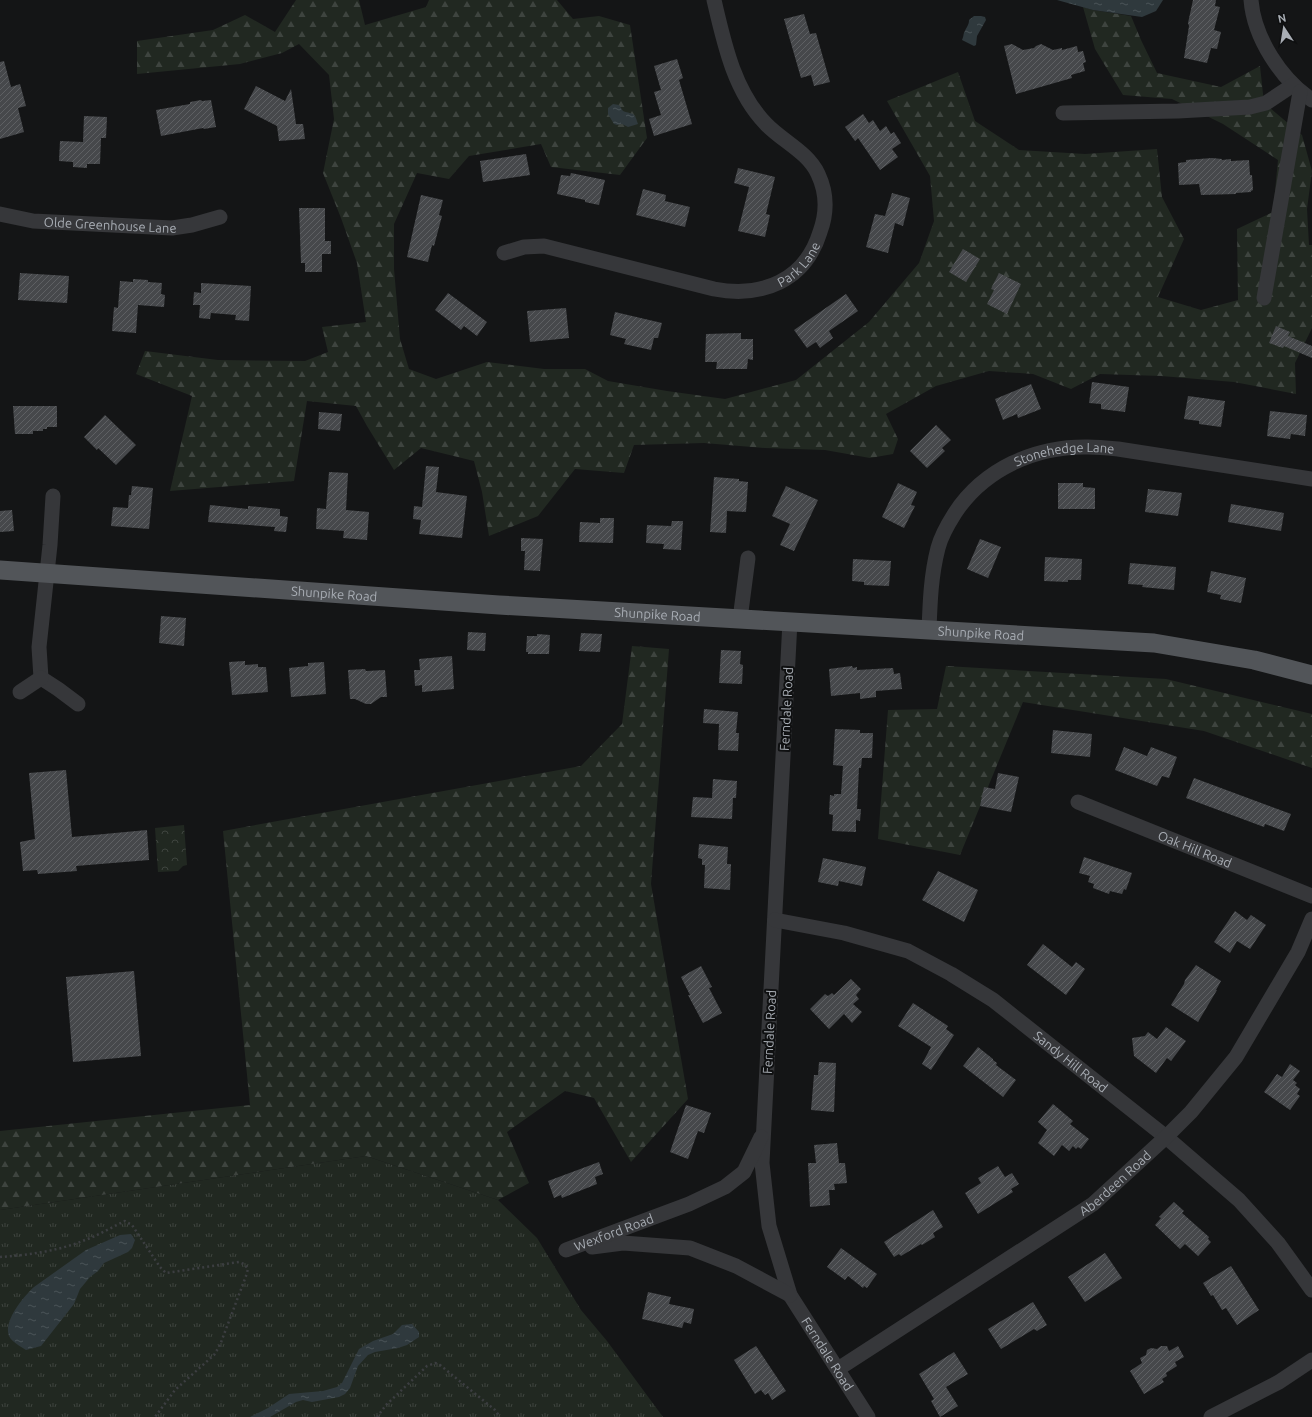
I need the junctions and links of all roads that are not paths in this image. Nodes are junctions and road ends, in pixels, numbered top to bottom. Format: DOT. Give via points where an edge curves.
graph roads {
  1 [pos="714,0"];
  2 [pos="1251,0"];
  3 [pos="1302,92"];
  4 [pos="1063,112"];
  5 [pos="0,214"];
  6 [pos="220,217"];
  7 [pos="504,253"];
  8 [pos="1264,298"];
  9 [pos="1312,479"];
  10 [pos="53,496"];
  11 [pos="748,558"];
  12 [pos="0,570"];
  13 [pos="47,574"];
  14 [pos="740,619"];
  15 [pos="790,622"];
  16 [pos="929,630"];
  17 [pos="1312,675"];
  18 [pos="41,678"];
  19 [pos="20,692"];
  20 [pos="78,704"];
  21 [pos="1078,802"];
  22 [pos="1312,896"];
  23 [pos="1312,919"];
  24 [pos="775,920"];
  25 [pos="764,1130"];
  26 [pos="1166,1137"];
  27 [pos="1312,1290"];
  28 [pos="790,1295"];
  29 [pos="1312,1360"];
  30 [pos="838,1369"];
  31 [pos="868,1417"];
  32 [pos="1211,1417"];
  1 -- 7 [label="street, Park Lane" via="724,44 734,73 748,101 766,125 806,156 822,182 824,222 818,242 807,259 785,280 766,288 746,292 714,289 544,246 524,246"];
  2 -- 3 [label="street" via="1251,10 1260,38 1277,64"];
  3 -- 4 [label="street" via="1250,107 1178,111"];
  3 -- 8 [label="street"];
  5 -- 6 [label="street, Olde Greenhouse Lane" via="33,221 172,228"];
  9 -- 16 [label="street, Stonehedge Lane" via="1118,449 1088,447 1047,451 1009,464 976,488 962,503 946,528 938,547 931,582"];
  10 -- 13 [label="street"];
  11 -- 14 [label="street"];
  12 -- 13 [label="main road, Shunpike Road"];
  13 -- 14 [label="main road, Shunpike Road"];
  13 -- 18 [label="street" via="39,647"];
  14 -- 15 [label="main road, Shunpike Road"];
  15 -- 16 [label="main road, Shunpike Road"];
  15 -- 24 [label="street, Ferndale Road"];
  16 -- 17 [label="main road, Shunpike Road" via="1154,643 1254,660"];
  18 -- 19 [label="street"];
  18 -- 20 [label="street"];
  21 -- 22 [label="street, Oak Hill Road"];
  23 -- 26 [label="street, Aberdeen Road" via="1298,952 1236,1057 1192,1112"];
  24 -- 25 [label="street, Ferndale Road"];
  24 -- 26 [label="street, Sandy Hill Road" via="844,932 908,951 952,974 993,1000"];
  25 -- 28 [label="street, Ferndale Road" via="762,1163 769,1226"];
  25 -- 28 [label="street, Wexford Road" via="744,1172 725,1187 689,1204 566,1250 623,1243 690,1248 736,1266"];
  26 -- 27 [label="street, Sandy Hill Road" via="1239,1200 1278,1243"];
  26 -- 30 [label="street, Aberdeen Road" via="1093,1204"];
  28 -- 30 [label="street, Ferndale Road"];
  29 -- 32 [label="street" via="1279,1382"];
  30 -- 31 [label="street, Ferndale Road"];
}
